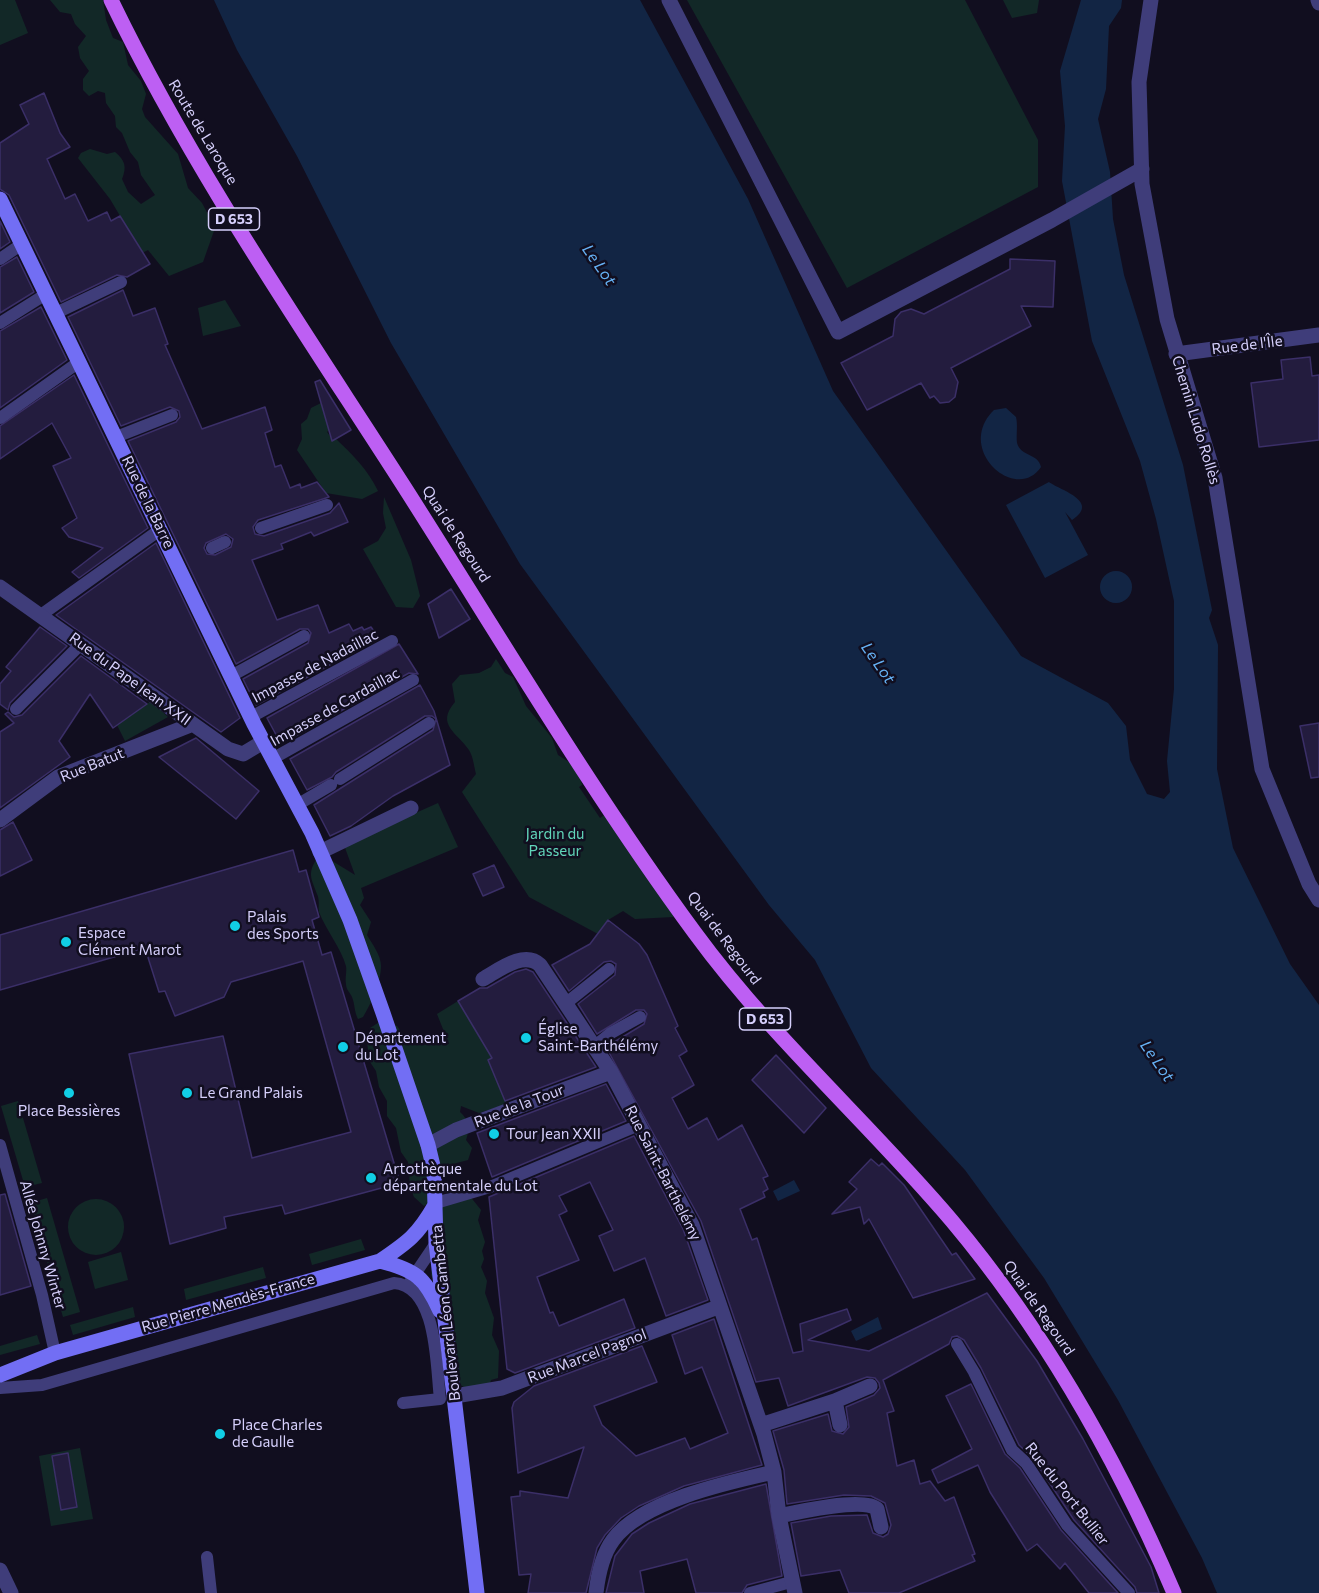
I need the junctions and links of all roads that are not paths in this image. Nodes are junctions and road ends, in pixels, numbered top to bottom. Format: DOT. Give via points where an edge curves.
graph roads {
  1 [pos="111,0"];
  2 [pos="669,0"];
  3 [pos="1151,0"];
  4 [pos="1142,169"];
  5 [pos="0,199"];
  6 [pos="22,244"];
  7 [pos="0,259"];
  8 [pos="121,282"];
  9 [pos="46,294"];
  10 [pos="56,313"];
  11 [pos="0,323"];
  12 [pos="1319,335"];
  13 [pos="1176,354"];
  14 [pos="79,362"];
  15 [pos="172,415"];
  16 [pos="0,418"];
  17 [pos="369,431"];
  18 [pos="116,437"];
  19 [pos="327,505"];
  20 [pos="261,528"];
  21 [pos="161,529"];
  22 [pos="225,542"];
  23 [pos="212,548"];
  24 [pos="2,592"];
  25 [pos="41,615"];
  26 [pos="304,636"];
  27 [pos="393,641"];
  28 [pos="81,644"];
  29 [pos="231,676"];
  30 [pos="413,680"];
  31 [pos="16,709"];
  32 [pos="251,717"];
  33 [pos="429,723"];
  34 [pos="193,724"];
  35 [pos="263,742"];
  36 [pos="272,759"];
  37 [pos="297,805"];
  38 [pos="411,808"];
  39 [pos="0,820"];
  40 [pos="320,852"];
  41 [pos="1319,900"];
  42 [pos="609,969"];
  43 [pos="483,979"];
  44 [pos="565,1004"];
  45 [pos="640,1017"];
  46 [pos="595,1046"];
  47 [pos="611,1072"];
  48 [pos="639,1125"];
  49 [pos="0,1145"];
  50 [pos="428,1145"];
  51 [pos="436,1203"];
  52 [pos="436,1243"];
  53 [pos="380,1261"];
  54 [pos="411,1279"];
  55 [pos="718,1307"];
  56 [pos="447,1329"];
  57 [pos="957,1344"];
  58 [pos="55,1353"];
  59 [pos="0,1375"];
  60 [pos="870,1386"];
  61 [pos="0,1388"];
  62 [pos="455,1396"];
  63 [pos="835,1401"];
  64 [pos="403,1403"];
  65 [pos="761,1425"];
  66 [pos="840,1425"];
  67 [pos="774,1472"];
  68 [pos="779,1516"];
  69 [pos="882,1527"];
  70 [pos="207,1557"];
  71 [pos="0,1570"];
  72 [pos="793,1587"];
  73 [pos="11,1593"];
  74 [pos="211,1593"];
  75 [pos="477,1593"];
  76 [pos="596,1593"];
  77 [pos="750,1593"];
  78 [pos="1129,1593"];
  79 [pos="1174,1593"];
  1 -- 17 [label="main road, Route de Laroque / D 653" via="173,122"];
  2 -- 4 [label="street" via="838,332"];
  3 -- 4 [label="street, Chemin Ludo Rollès" via="1139,82"];
  4 -- 13 [label="street, Chemin Ludo Rollès"];
  5 -- 6 [label="main road, Rue de la Barre"];
  6 -- 7 [label="lane"];
  6 -- 9 [label="main road, Rue de la Barre"];
  8 -- 10 [label="lane"];
  9 -- 10 [label="main road, Rue de la Barre"];
  9 -- 11 [label="lane"];
  10 -- 14 [label="main road, Rue de la Barre"];
  12 -- 13 [label="street, Rue de l'Île"];
  13 -- 41 [label="street, Chemin Ludo Rollès" via="1215,478 1262,769"];
  14 -- 16 [label="lane"];
  14 -- 18 [label="main road, Rue de la Barre"];
  15 -- 18 [label="lane"];
  17 -- 79 [label="main road, Quai de Regourd / D 653" via="568,746 696,935 763,1017 951,1220 1022,1312 1122,1480"];
  18 -- 21 [label="main road, Rue de la Barre"];
  19 -- 20 [label="lane"];
  21 -- 25 [label="lane"];
  21 -- 29 [label="main road, Rue de la Barre" via="180,559"];
  22 -- 23 [label="lane"];
  24 -- 25 [label="street, Rue du Pape Jean XXII"];
  25 -- 28 [label="street, Rue du Pape Jean XXII"];
  26 -- 29 [label="lane"];
  27 -- 32 [label="lane, Impasse de Nadaillac"];
  28 -- 31 [label="lane"];
  28 -- 34 [label="street, Rue du Pape Jean XXII"];
  29 -- 32 [label="main road, Rue de la Barre"];
  30 -- 36 [label="lane, Impasse de Cardaillac"];
  32 -- 35 [label="main road, Rue de la Barre"];
  33 -- 37 [label="lane"];
  34 -- 35 [label="street, Rue du Pape Jean XXII" via="235,752 243,754"];
  34 -- 39 [label="street, Rue Batut" via="58,777"];
  35 -- 36 [label="main road, Rue de la Barre"];
  36 -- 37 [label="main road, Rue de la Barre"];
  37 -- 40 [label="main road, Boulevard Léon Gambetta"];
  38 -- 40 [label="street"];
  40 -- 50 [label="main road, Boulevard Léon Gambetta" via="350,920"];
  42 -- 44 [label="lane"];
  43 -- 44 [label="street, Rue Saint-Barthelémy" via="516,961 536,961"];
  44 -- 46 [label="street, Rue Saint-Barthelémy"];
  45 -- 46 [label="lane"];
  46 -- 47 [label="street, Rue Saint-Barthelémy"];
  47 -- 48 [label="street, Rue Saint-Barthelémy"];
  47 -- 50 [label="street, Rue de la Tour" via="456,1130"];
  48 -- 51 [label="lane" via="490,1187"];
  48 -- 55 [label="street, Rue Saint-Barthelémy" via="692,1225"];
  49 -- 58 [label="lane, Allée Johnny Winter"];
  50 -- 51 [label="main road, Boulevard Léon Gambetta"];
  51 -- 52 [label="main road, Boulevard Léon Gambetta"];
  51 -- 53 [label="main road, Rue Pierre Mendès-France" via="420,1230"];
  52 -- 54 [label="lane"];
  52 -- 56 [label="main road, Boulevard Léon Gambetta"];
  53 -- 54 [label="main road"];
  53 -- 58 [label="main road, Rue Pierre Mendès-France"];
  54 -- 56 [label="main road" via="430,1288"];
  54 -- 61 [label="lane" via="42,1385"];
  54 -- 64 [label="lane" via="430,1320 440,1399"];
  55 -- 62 [label="street, Rue Marcel Pagnol" via="502,1388"];
  55 -- 65 [label="street, Rue Saint-Barthelémy"];
  56 -- 62 [label="main road, Boulevard Léon Gambetta"];
  57 -- 78 [label="lane, Rue du Port Bullier" via="1012,1450 1026,1463 1067,1525"];
  58 -- 59 [label="main road, Rue Pierre Mendès-France"];
  60 -- 63 [label="street"];
  62 -- 75 [label="main road, Boulevard Léon Gambetta"];
  63 -- 65 [label="street"];
  63 -- 66 [label="street"];
  65 -- 67 [label="street, Rue Saint-Barthelémy"];
  67 -- 68 [label="street, Rue Saint-Barthelémy"];
  67 -- 76 [label="street" via="705,1489 640,1518 614,1539 606,1552"];
  68 -- 69 [label="street" via="872,1505"];
  68 -- 72 [label="street, Rue Saint-Barthelémy"];
  70 -- 74 [label="lane"];
  71 -- 73 [label="street"];
  72 -- 77 [label="lane"];
}
